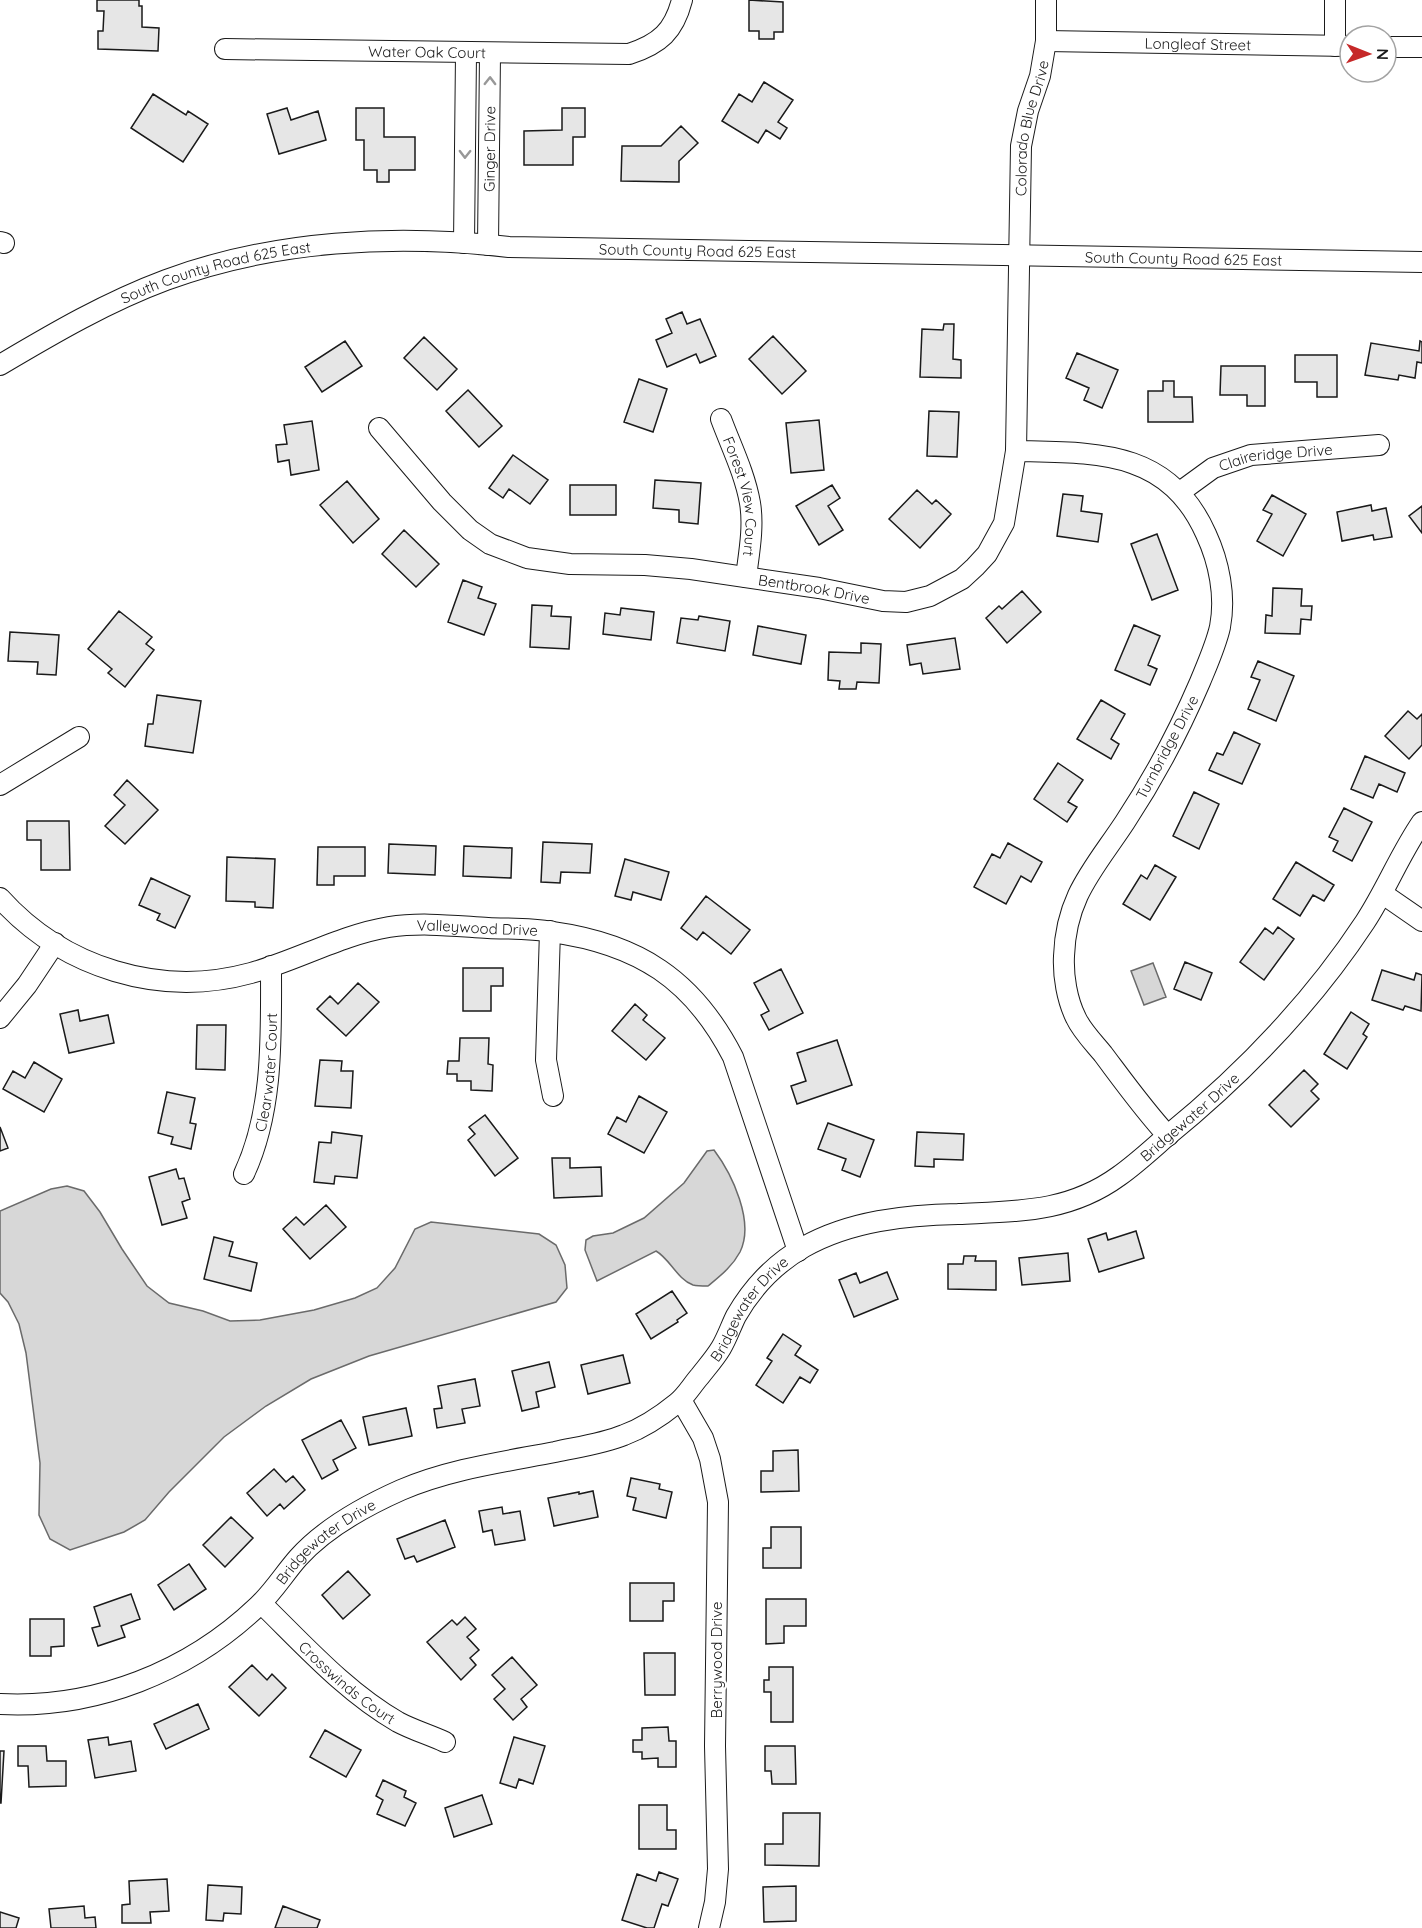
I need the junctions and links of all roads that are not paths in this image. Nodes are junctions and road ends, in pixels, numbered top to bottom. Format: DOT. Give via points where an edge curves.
graph roads {
  1 [pos="682,0"];
  2 [pos="1046,0"];
  3 [pos="1335,0"];
  4 [pos="1339,24"];
  5 [pos="1046,41"];
  6 [pos="1338,46"];
  7 [pos="1398,47"];
  8 [pos="1422,47"];
  9 [pos="225,50"];
  10 [pos="466,54"];
  11 [pos="490,54"];
  12 [pos="464,243"];
  13 [pos="488,245"];
  14 [pos="1018,257"];
  15 [pos="1422,262"];
  16 [pos="0,365"];
  17 [pos="721,419"];
  18 [pos="379,428"];
  19 [pos="1379,445"];
  20 [pos="1016,451"];
  21 [pos="1180,492"];
  22 [pos="746,577"];
  23 [pos="79,737"];
  24 [pos="0,785"];
  25 [pos="1422,822"];
  26 [pos="1383,894"];
  27 [pos="0,898"];
  28 [pos="1422,921"];
  29 [pos="550,931"];
  30 [pos="55,943"];
  31 [pos="271,966"];
  32 [pos="0,1018"];
  33 [pos="553,1096"];
  34 [pos="1168,1136"];
  35 [pos="244,1174"];
  36 [pos="798,1251"];
  37 [pos="681,1400"];
  38 [pos="261,1604"];
  39 [pos="0,1704"];
  40 [pos="445,1742"];
  41 [pos="709,1928"];
  1 -- 11 [label="street, Water Oak Court" via="671,28 647,49 629,54"];
  2 -- 5 [label="street, Colorado Blue Drive"];
  3 -- 4 [label="street"];
  5 -- 6 [label="street, Longleaf Street"];
  5 -- 14 [label="street, Colorado Blue Drive" via="1020,146"];
  7 -- 8 [label="street"];
  9 -- 10 [label="street, Water Oak Court"];
  10 -- 11 [label="street, Water Oak Court"];
  10 -- 12 [label="street, Ginger Drive, one-way"];
  13 -- 11 [label="street, Ginger Drive, one-way"];
  12 -- 13 [label="street, South County Road 625 East"];
  12 -- 16 [label="street, South County Road 625 East" via="334,244 205,268 166,280 79,318"];
  13 -- 14 [label="street, South County Road 625 East"];
  14 -- 15 [label="street, South County Road 625 East"];
  14 -- 20 [label="street, Bentbrook Drive"];
  17 -- 22 [label="street, Forest View Court" via="750,502 752,524"];
  18 -- 22 [label="street, Bentbrook Drive" via="470,530 506,551 548,562 645,565"];
  19 -- 21 [label="street, Claireridge Drive" via="1251,455 1213,468"];
  20 -- 21 [label="street, Turnbridge Drive" via="1110,456 1148,471"];
  20 -- 22 [label="street, Bentbrook Drive" via="1004,523 996,539 975,567 946,588 913,601 883,601"];
  21 -- 34 [label="street, Turnbridge Drive" via="1202,524 1217,563 1220,628 1169,749 1124,824 1084,880 1069,918 1064,958 1076,1019"];
  23 -- 24 [label="street"];
  25 -- 26 [label="street, Bridgewater Drive"];
  26 -- 28 [label="street"];
  26 -- 34 [label="street, Bridgewater Drive" via="1337,963 1281,1030 1241,1072"];
  27 -- 30 [label="street, Valleywood Drive" via="27,925"];
  29 -- 31 [label="street, Valleywood Drive" via="415,924 389,927"];
  29 -- 33 [label="street" via="546,1060"];
  29 -- 36 [label="street, Valleywood Drive" via="591,939 640,958 678,984 710,1017 733,1057"];
  30 -- 31 [label="street, Valleywood Drive" via="121,974 156,981 219,979"];
  30 -- 32 [label="street"];
  31 -- 35 [label="street, Clearwater Court" via="268,1080 263,1118"];
  34 -- 36 [label="street, Bridgewater Drive" via="1118,1177 1059,1204 1028,1211 889,1220 836,1232"];
  36 -- 37 [label="street, Bridgewater Drive" via="780,1263 750,1294 723,1346"];
  37 -- 38 [label="street, Bridgewater Drive" via="638,1430 620,1437 456,1472 399,1491 346,1520 301,1554"];
  37 -- 41 [label="street, Berrywood Drive" via="707,1449 718,1502 718,1869"];
  38 -- 39 [label="street, Bridgewater Drive" via="209,1645 128,1686 75,1700"];
  38 -- 40 [label="street, Crosswinds Court" via="364,1700 400,1723"];
}
